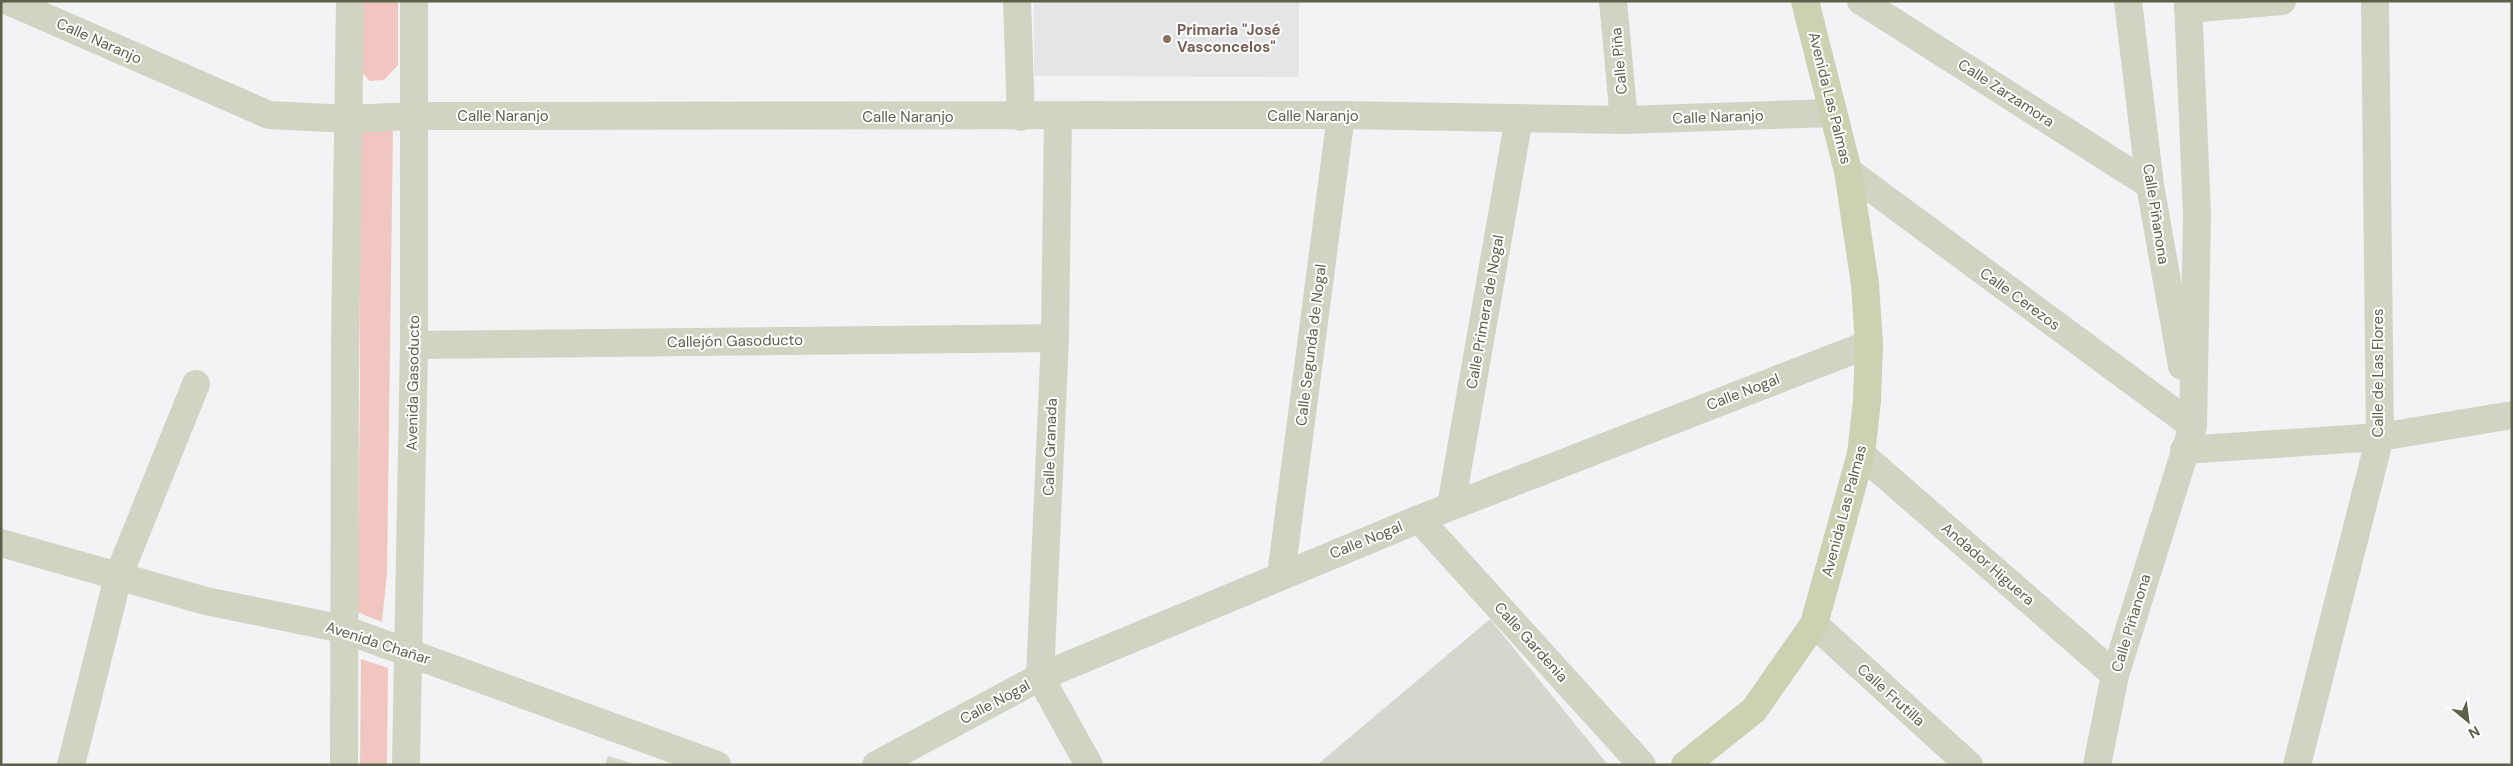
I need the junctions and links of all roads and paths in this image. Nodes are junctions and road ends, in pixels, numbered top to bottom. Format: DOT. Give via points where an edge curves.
graph roads {
  1 [pos="8,1"];
  2 [pos="350,1"];
  3 [pos="414,1"];
  4 [pos="1018,1"];
  5 [pos="1614,1"];
  6 [pos="1805,1"];
  7 [pos="1861,1"];
  8 [pos="2128,1"];
  9 [pos="2282,1"];
  10 [pos="2375,1"];
  11 [pos="2188,5"];
  12 [pos="1833,113"];
  13 [pos="412,116"];
  14 [pos="1341,116"];
  15 [pos="1021,117"];
  16 [pos="1058,117"];
  17 [pos="1519,118"];
  18 [pos="350,119"];
  19 [pos="1624,120"];
  20 [pos="1848,171"];
  21 [pos="2150,185"];
  22 [pos="1055,338"];
  23 [pos="1869,344"];
  24 [pos="414,345"];
  25 [pos="196,384"];
  26 [pos="2512,415"];
  27 [pos="2380,437"];
  28 [pos="2189,438"];
  29 [pos="1861,454"];
  30 [pos="1451,506"];
  31 [pos="1419,519"];
  32 [pos="1,543"];
  33 [pos="1281,575"];
  34 [pos="118,577"];
  35 [pos="1814,624"];
  36 [pos="343,629"];
  37 [pos="408,651"];
  38 [pos="2114,675"];
  39 [pos="1040,677"];
  40 [pos="71,765"];
  41 [pos="344,765"];
  42 [pos="406,765"];
  43 [pos="717,765"];
  44 [pos="876,765"];
  45 [pos="1089,765"];
  46 [pos="1642,765"];
  47 [pos="1685,765"];
  48 [pos="1969,765"];
  49 [pos="2097,765"];
  50 [pos="2297,765"];
  1 -- 18 [label="street, Calle Naranjo" via="269,115"];
  2 -- 18 [label="street"];
  3 -- 13 [label="street, Avenida Gasoducto"];
  4 -- 15 [label="street"];
  5 -- 19 [label="street, Calle Piña"];
  6 -- 12 [label="main road, Avenida Las Palmas"];
  7 -- 21 [label="street, Calle Zarzamora"];
  8 -- 21 [label="street, Calle Piñanona"];
  9 -- 11 [label="street"];
  10 -- 27 [label="street, Calle de Las Flores"];
  11 -- 28 [label="street, Calle Piñanona" via="2197,215"];
  12 -- 19 [label="street, Calle Naranjo"];
  12 -- 20 [label="main road, Avenida Las Palmas"];
  13 -- 15 [label="street, Calle Naranjo"];
  13 -- 18 [label="street, Calle Naranjo"];
  13 -- 24 [label="street, Avenida Gasoducto"];
  14 -- 16 [label="street, Calle Naranjo"];
  14 -- 17 [label="street, Calle Naranjo"];
  14 -- 33 [label="street, Calle Segunda de Nogal"];
  15 -- 16 [label="street, Calle Naranjo"];
  16 -- 22 [label="street, Calle Granada"];
  17 -- 19 [label="street, Calle Naranjo"];
  17 -- 30 [label="street, Calle Primera de Nogal"];
  18 -- 36 [label="street"];
  20 -- 23 [label="main road, Avenida Las Palmas" via="1865,284"];
  20 -- 28 [label="street, Calle Cerezos"];
  21 -- 28 [label="street, Calle Piñanona"];
  22 -- 24 [label="street, Callejón Gasoducto"];
  22 -- 39 [label="street, Calle Granada"];
  23 -- 29 [label="main road, Avenida Las Palmas"];
  23 -- 30 [label="street, Calle Nogal"];
  24 -- 37 [label="street, Avenida Gasoducto"];
  25 -- 34 [label="street"];
  26 -- 27 [label="street"];
  27 -- 28 [label="street"];
  27 -- 50 [label="street, Calle de Las Flores"];
  28 -- 38 [label="street, Calle Piñanona"];
  29 -- 35 [label="main road, Avenida Las Palmas"];
  29 -- 38 [label="street, Andador Higuera"];
  30 -- 31 [label="street, Calle Nogal"];
  31 -- 33 [label="street, Calle Nogal"];
  31 -- 46 [label="street, Calle Gardenia"];
  32 -- 34 [label="street, Avenida Chañar"];
  33 -- 39 [label="street, Calle Nogal"];
  34 -- 36 [label="street, Avenida Chañar" via="206,601"];
  34 -- 40 [label="street"];
  35 -- 47 [label="main road, Avenida Las Palmas" via="1754,710"];
  35 -- 48 [label="street, Calle Frutilla"];
  36 -- 37 [label="street, Avenida Chañar"];
  36 -- 41 [label="street"];
  37 -- 42 [label="street, Avenida Gasoducto"];
  37 -- 43 [label="street, Avenida Chañar"];
  38 -- 49 [label="street, Calle Piñanona"];
  39 -- 44 [label="street, Calle Nogal"];
  39 -- 45 [label="street"];
}
